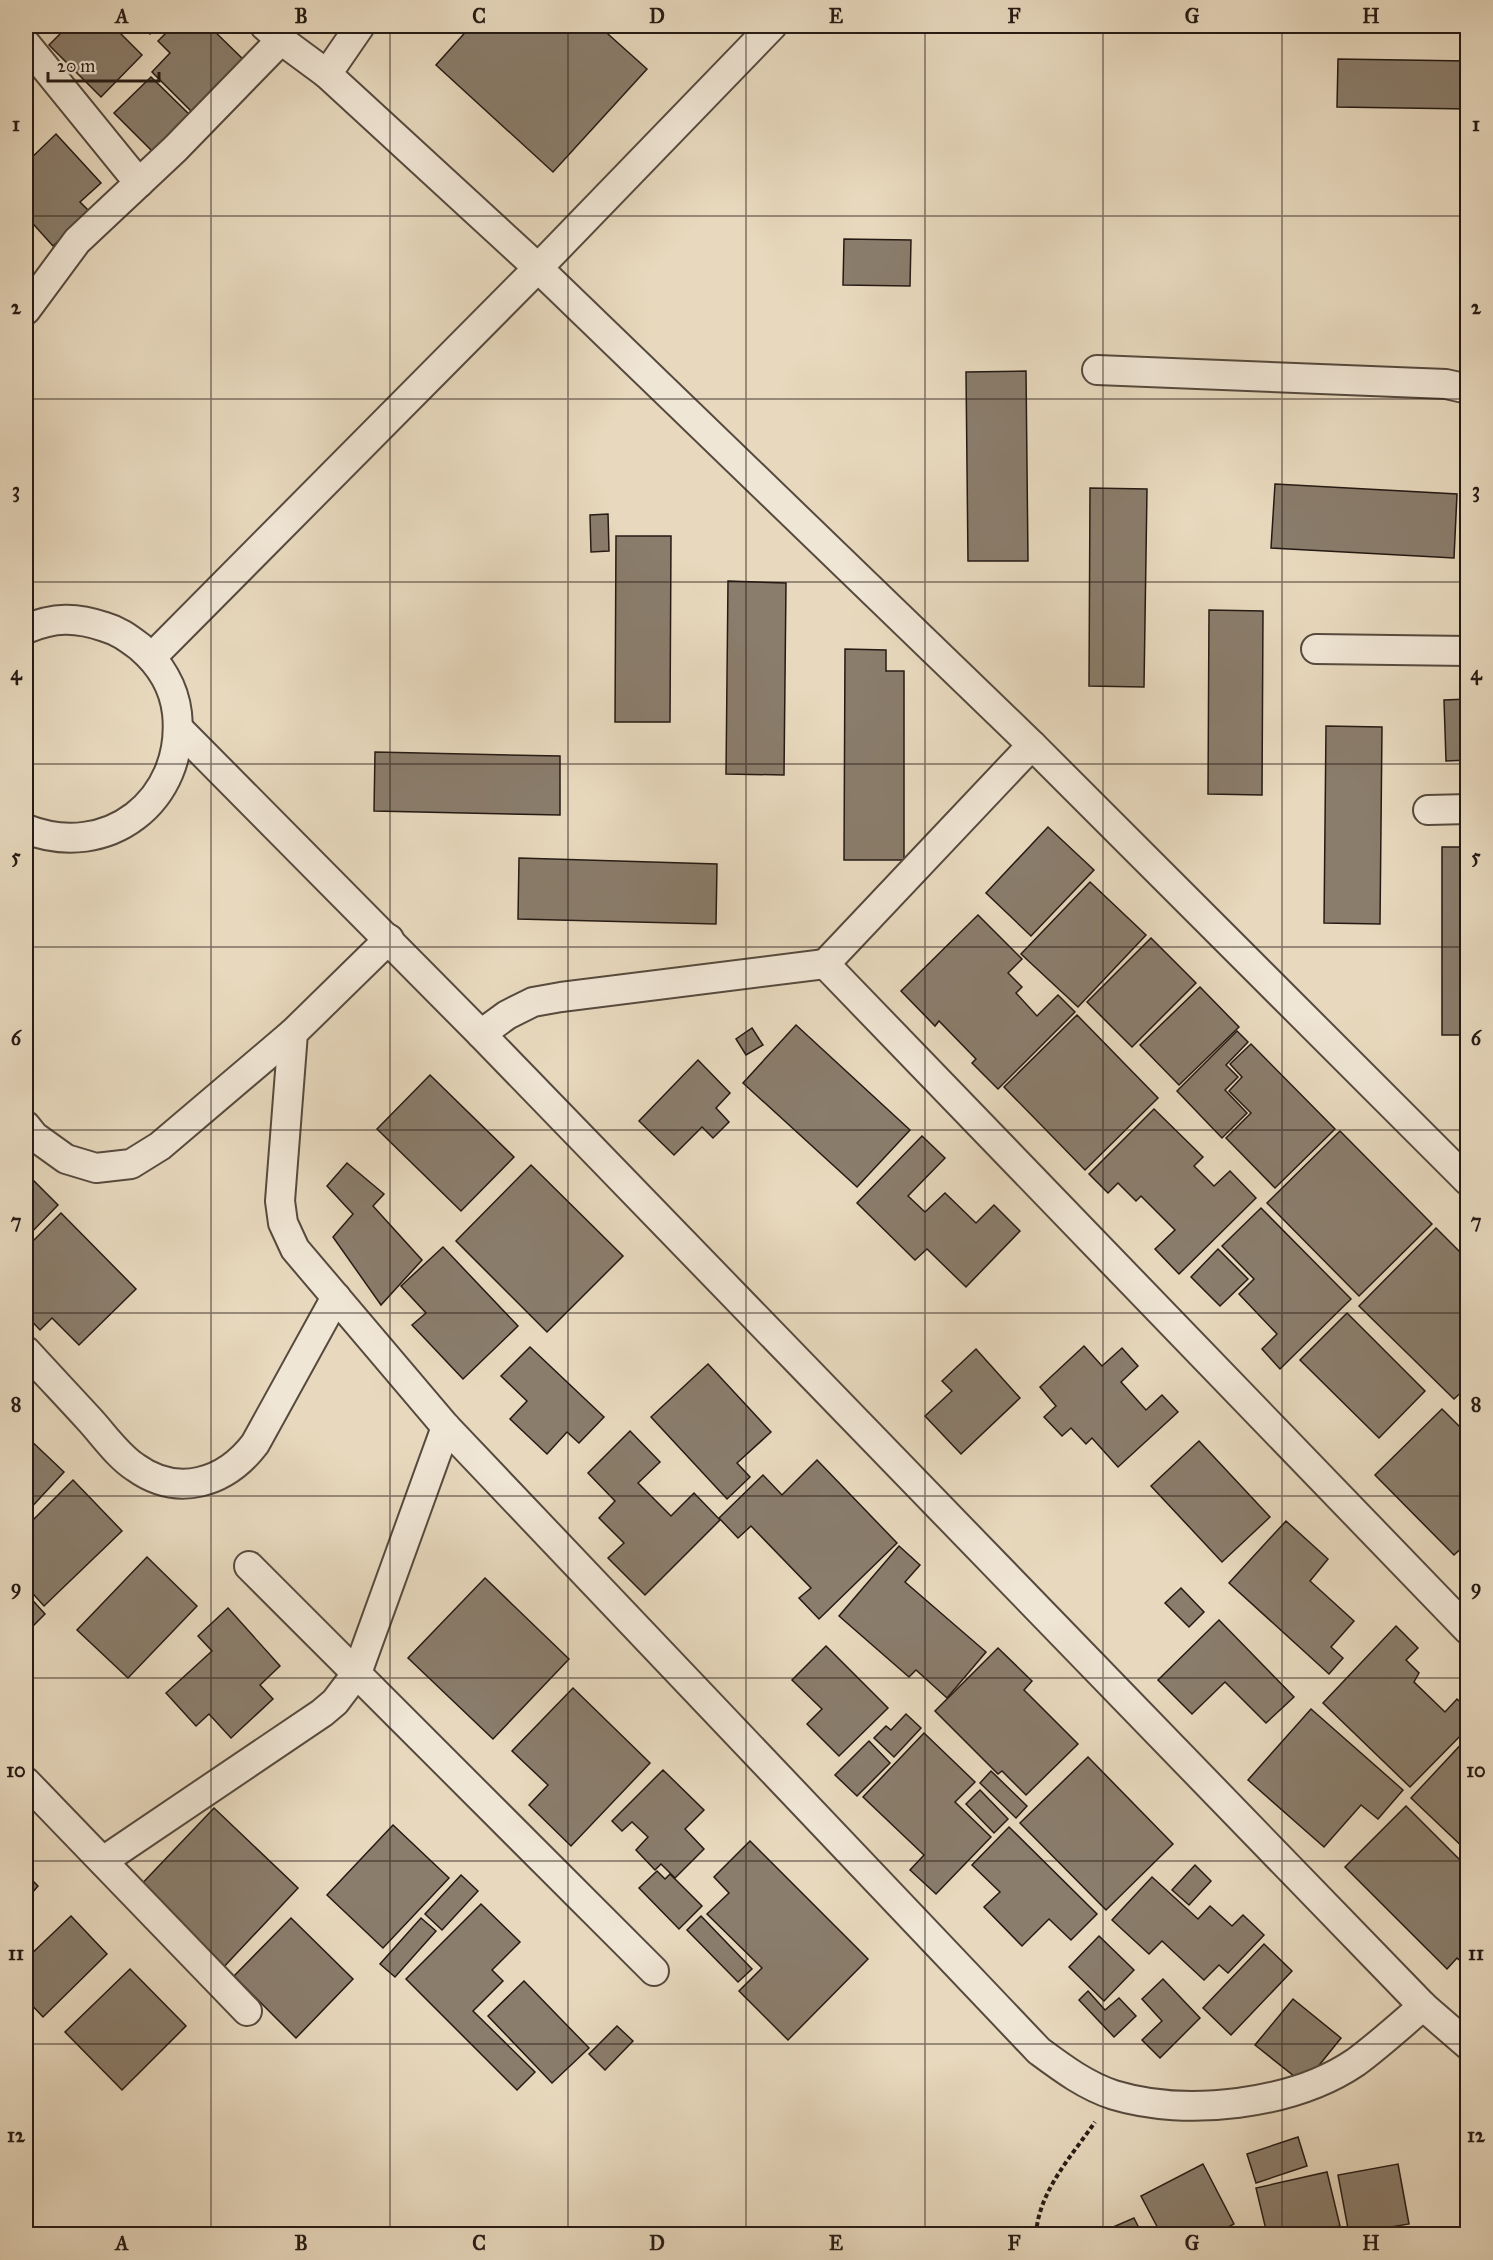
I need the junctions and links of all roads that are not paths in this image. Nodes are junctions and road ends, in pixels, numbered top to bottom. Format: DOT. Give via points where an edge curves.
graph roads {
  1 [pos="360,26"];
  2 [pos="772,26"];
  3 [pos="273,33"];
  4 [pos="26,44"];
  5 [pos="327,74"];
  6 [pos="139,183"];
  7 [pos="538,268"];
  8 [pos="26,310"];
  9 [pos="1097,370"];
  10 [pos="1467,388"];
  11 [pos="26,629"];
  12 [pos="1316,649"];
  13 [pos="1467,651"];
  14 [pos="152,657"];
  15 [pos="178,728"];
  16 [pos="1032,744"];
  17 [pos="1467,809"];
  18 [pos="1428,810"];
  19 [pos="26,830"];
  20 [pos="389,939"];
  21 [pos="825,964"];
  22 [pos="293,1033"];
  23 [pos="481,1034"];
  24 [pos="26,1126"];
  25 [pos="1467,1181"];
  26 [pos="336,1297"];
  27 [pos="26,1351"];
  28 [pos="447,1427"];
  29 [pos="249,1566"];
  30 [pos="1467,1630"];
  31 [pos="357,1673"];
  32 [pos="26,1782"];
  33 [pos="103,1861"];
  34 [pos="654,1971"];
  35 [pos="1423,2006"];
  36 [pos="247,2011"];
  37 [pos="1467,2045"];
  1 -- 5 [label="street"];
  2 -- 7 [label="street"];
  3 -- 5 [label="street"];
  3 -- 6 [label="street" via="175,149"];
  4 -- 6 [label="street"];
  5 -- 7 [label="street"];
  6 -- 8 [label="street" via="77,241"];
  7 -- 14 [label="street"];
  7 -- 16 [label="street"];
  9 -- 10 [label="street"];
  11 -- 14 [label="street" via="44,621 83,619 120,632"];
  12 -- 13 [label="street"];
  14 -- 15 [label="street" via="175,702"];
  15 -- 19 [label="street" via="174,761 160,791 137,816 109,832 77,840 44,837"];
  15 -- 20 [label="street"];
  16 -- 21 [label="street"];
  16 -- 25 [label="street"];
  17 -- 18 [label="street"];
  20 -- 22 [label="street"];
  20 -- 23 [label="street"];
  21 -- 23 [label="street" via="533,1002"];
  21 -- 30 [label="street"];
  22 -- 24 [label="street" via="160,1146 131,1164 96,1168 66,1159"];
  22 -- 26 [label="street" via="280,1201 283,1223 295,1249"];
  23 -- 35 [label="street"];
  26 -- 27 [label="street" via="243,1461 197,1483 164,1481 133,1466"];
  26 -- 28 [label="street"];
  28 -- 31 [label="street"];
  28 -- 35 [label="street" via="1039,2051 1074,2077 1114,2094 1177,2106 1245,2103 1307,2088 1355,2062"];
  29 -- 31 [label="street"];
  31 -- 33 [label="street" via="322,1713"];
  31 -- 34 [label="street"];
  32 -- 33 [label="street"];
  33 -- 36 [label="street"];
  35 -- 37 [label="street"];
}
